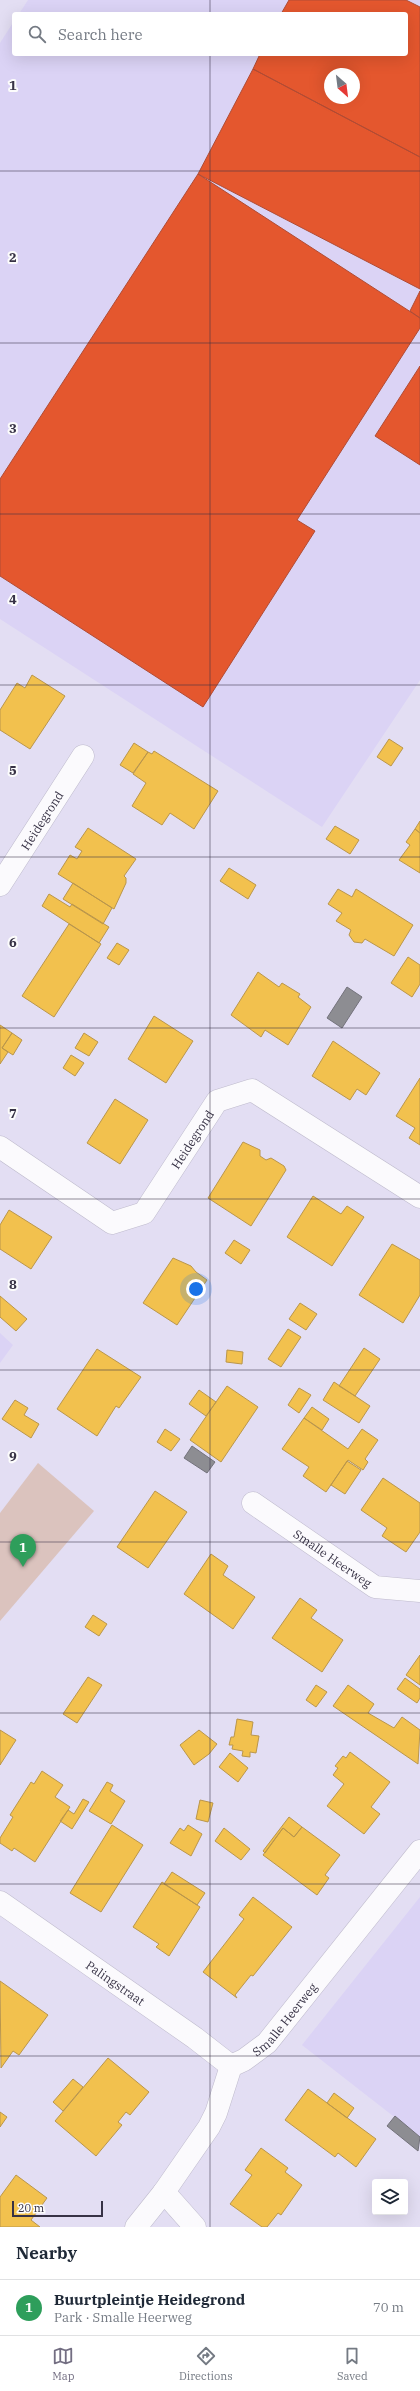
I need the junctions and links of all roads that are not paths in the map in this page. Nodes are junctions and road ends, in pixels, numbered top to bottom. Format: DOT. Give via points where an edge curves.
graph roads {
  1 [pos="83,756"];
  2 [pos="0,885"];
  3 [pos="0,1147"];
  4 [pos="420,1197"];
  5 [pos="253,1503"];
  6 [pos="420,1591"];
  7 [pos="420,1851"];
  8 [pos="0,1902"];
  9 [pos="231,2066"];
  10 [pos="164,2192"];
  11 [pos="136,2227"];
  12 [pos="195,2227"];
  1 -- 2 [label="street, Heidegrond"];
  3 -- 4 [label="street, Heidegrond" via="112,1223 144,1213 216,1100 252,1090"];
  5 -- 6 [label="street, Smalle Heerweg" via="375,1587"];
  7 -- 9 [label="street, Smalle Heerweg" via="267,2042 244,2060"];
  8 -- 9 [label="street, Palingstraat"];
  9 -- 10 [label="street" via="216,2114"];
  10 -- 11 [label="street"];
  10 -- 12 [label="street"];
}
